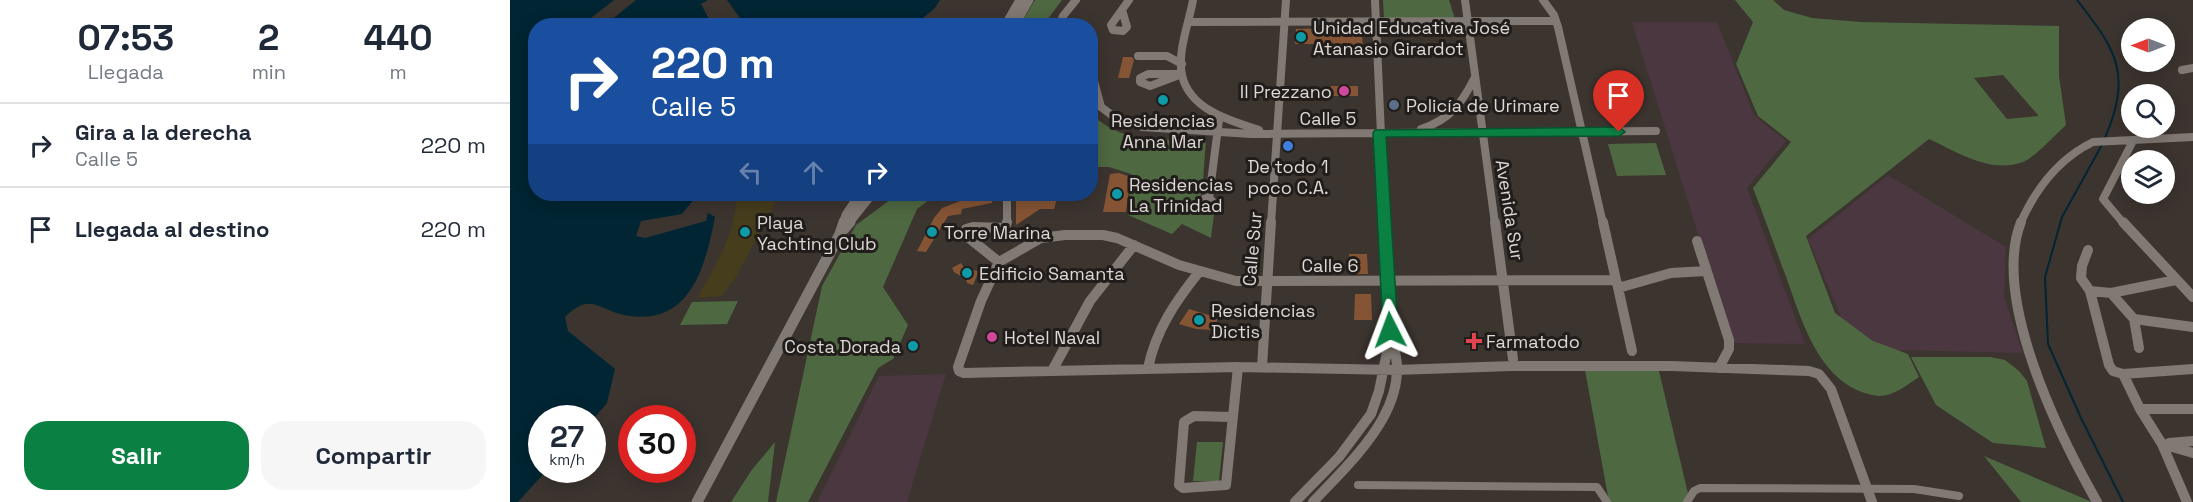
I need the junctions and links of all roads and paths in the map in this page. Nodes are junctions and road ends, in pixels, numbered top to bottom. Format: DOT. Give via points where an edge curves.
graph roads {
  1 [pos="1076,0"];
  2 [pos="1129,0"];
  3 [pos="1193,0"];
  4 [pos="1286,0"];
  5 [pos="1375,0"];
  6 [pos="1465,0"];
  7 [pos="1543,0"];
  8 [pos="1022,4"];
  9 [pos="1122,10"];
  10 [pos="1011,18"];
  11 [pos="1062,18"];
  12 [pos="1556,21"];
  13 [pos="1190,22"];
  14 [pos="1285,22"];
  15 [pos="1376,22"];
  16 [pos="1469,22"];
  17 [pos="1138,56"];
  18 [pos="1182,63"];
  19 [pos="2193,68"];
  20 [pos="2182,70"];
  21 [pos="1475,76"];
  22 [pos="1098,100"];
  23 [pos="1213,111"];
  24 [pos="1656,131"];
  25 [pos="1481,132"];
  26 [pos="1582,132"];
  27 [pos="1216,133"];
  28 [pos="1379,133"];
  29 [pos="1407,133"];
  30 [pos="1274,134"];
  31 [pos="2193,137"];
  32 [pos="2133,141"];
  33 [pos="1209,198"];
  34 [pos="855,201"];
  35 [pos="866,201"];
  36 [pos="1007,201"];
  37 [pos="840,234"];
  38 [pos="1697,241"];
  39 [pos="1134,245"];
  40 [pos="2088,250"];
  41 [pos="999,262"];
  42 [pos="1707,271"];
  43 [pos="1199,272"];
  44 [pos="2176,280"];
  45 [pos="1266,281"];
  46 [pos="1504,281"];
  47 [pos="1388,282"];
  48 [pos="1617,284"];
  49 [pos="2090,291"];
  50 [pos="2111,292"];
  51 [pos="2193,297"];
  52 [pos="2134,319"];
  53 [pos="2193,327"];
  54 [pos="2139,348"];
  55 [pos="1632,351"];
  56 [pos="1513,358"];
  57 [pos="1238,367"];
  58 [pos="1262,367"];
  59 [pos="1148,368"];
  60 [pos="1719,368"];
  61 [pos="2193,369"];
  62 [pos="1390,370"];
  63 [pos="1052,371"];
  64 [pos="2123,374"];
  65 [pos="2140,409"];
  66 [pos="2193,409"];
  67 [pos="1232,417"];
  68 [pos="2193,441"];
  69 [pos="2162,444"];
  70 [pos="2193,453"];
  71 [pos="1358,485"];
  72 [pos="1867,490"];
  73 [pos="1959,496"];
  74 [pos="2188,500"];
  75 [pos="697,502"];
  76 [pos="1296,502"];
  77 [pos="1313,502"];
  78 [pos="1607,502"];
  79 [pos="1687,502"];
  80 [pos="1872,502"];
  81 [pos="2097,502"];
  1 -- 11 [label="street"];
  2 -- 9 [label="street"];
  3 -- 13 [label="street"];
  4 -- 14 [label="street, Calle Sur"];
  5 -- 15 [label="street"];
  6 -- 16 [label="street, Avenida Sur"];
  7 -- 12 [label="street"];
  8 -- 10 [label="street"];
  12 -- 16 [label="street"];
  12 -- 26 [label="street"];
  13 -- 14 [label="street"];
  13 -- 18 [label="street"];
  14 -- 15 [label="street"];
  14 -- 30 [label="street, Calle Sur"];
  15 -- 16 [label="street"];
  15 -- 28 [label="street"];
  16 -- 21 [label="street, Avenida Sur"];
  17 -- 18 [label="street" via="1167,56"];
  18 -- 23 [label="street" via="1182,74 1190,91"];
  19 -- 20 [label="street"];
  21 -- 25 [label="street, Avenida Sur"];
  21 -- 29 [label="street" via="1458,110 1430,127"];
  22 -- 27 [label="street, Calle 5" via="1109,115 1124,123"];
  23 -- 27 [label="street" via="1219,120"];
  23 -- 30 [label="street" via="1236,123"];
  24 -- 26 [label="street, Calle 5"];
  25 -- 26 [label="street, Calle 5"];
  25 -- 29 [label="street, Calle 5"];
  25 -- 46 [label="street, Avenida Sur"];
  26 -- 48 [label="street"];
  27 -- 30 [label="street, Calle 5"];
  27 -- 33 [label="street"];
  28 -- 29 [label="street, Calle 5"];
  28 -- 30 [label="street, Calle 5"];
  28 -- 47 [label="street"];
  30 -- 45 [label="street, Calle Sur"];
  31 -- 32 [label="street"];
  32 -- 44 [label="street" via="2103,199"];
  32 -- 81 [label="street" via="2093,142 2068,156 2046,181 2016,233 2013,256 2021,320 2042,382 2077,470"];
  34 -- 37 [label="street"];
  35 -- 37 [label="street"];
  36 -- 41 [label="street" via="1005,228 973,227 964,234"];
  37 -- 75 [label="street"];
  38 -- 42 [label="street"];
  39 -- 41 [label="street, Calle 6" via="1103,235 1041,238"];
  39 -- 43 [label="street, Calle 6"];
  39 -- 63 [label="street" via="1090,301"];
  40 -- 49 [label="street" via="2081,278"];
  41 -- 63 [label="street" via="981,301 959,371"];
  42 -- 48 [label="street, Calle 6" via="1671,273"];
  42 -- 60 [label="street" via="1729,340 1729,349"];
  43 -- 45 [label="street, Calle 6" via="1236,281"];
  43 -- 59 [label="street" via="1164,317"];
  44 -- 50 [label="street"];
  44 -- 51 [label="street"];
  45 -- 47 [label="street, Calle 6"];
  45 -- 58 [label="street, Calle Sur"];
  46 -- 47 [label="street, Calle 6"];
  46 -- 48 [label="street, Calle 6"];
  46 -- 56 [label="street, Avenida Sur"];
  47 -- 62 [label="street" via="1390,337 1395,347"];
  48 -- 55 [label="street"];
  49 -- 50 [label="street"];
  49 -- 64 [label="street" via="2109,365"];
  50 -- 52 [label="street"];
  52 -- 53 [label="street"];
  52 -- 54 [label="street"];
  57 -- 58 [label="street"];
  57 -- 59 [label="street"];
  57 -- 67 [label="street"];
  58 -- 62 [label="street"];
  59 -- 63 [label="street"];
  60 -- 62 [label="street" via="1512,366"];
  60 -- 72 [label="street" via="1809,371 1825,380"];
  61 -- 64 [label="street"];
  62 -- 76 [label="street" via="1362,427"];
  62 -- 77 [label="street" via="1392,396 1378,430"];
  64 -- 65 [label="street"];
  65 -- 66 [label="street"];
  65 -- 69 [label="street"];
  67 -- 67 [label="street" via="1226,484 1183,488 1179,485 1184,422 1194,416"];
  68 -- 69 [label="street"];
  69 -- 70 [label="street"];
  69 -- 74 [label="street"];
  71 -- 78 [label="street" via="1597,487"];
  72 -- 73 [label="street" via="1914,489"];
  72 -- 79 [label="street" via="1700,488"];
  72 -- 80 [label="street"];
}
